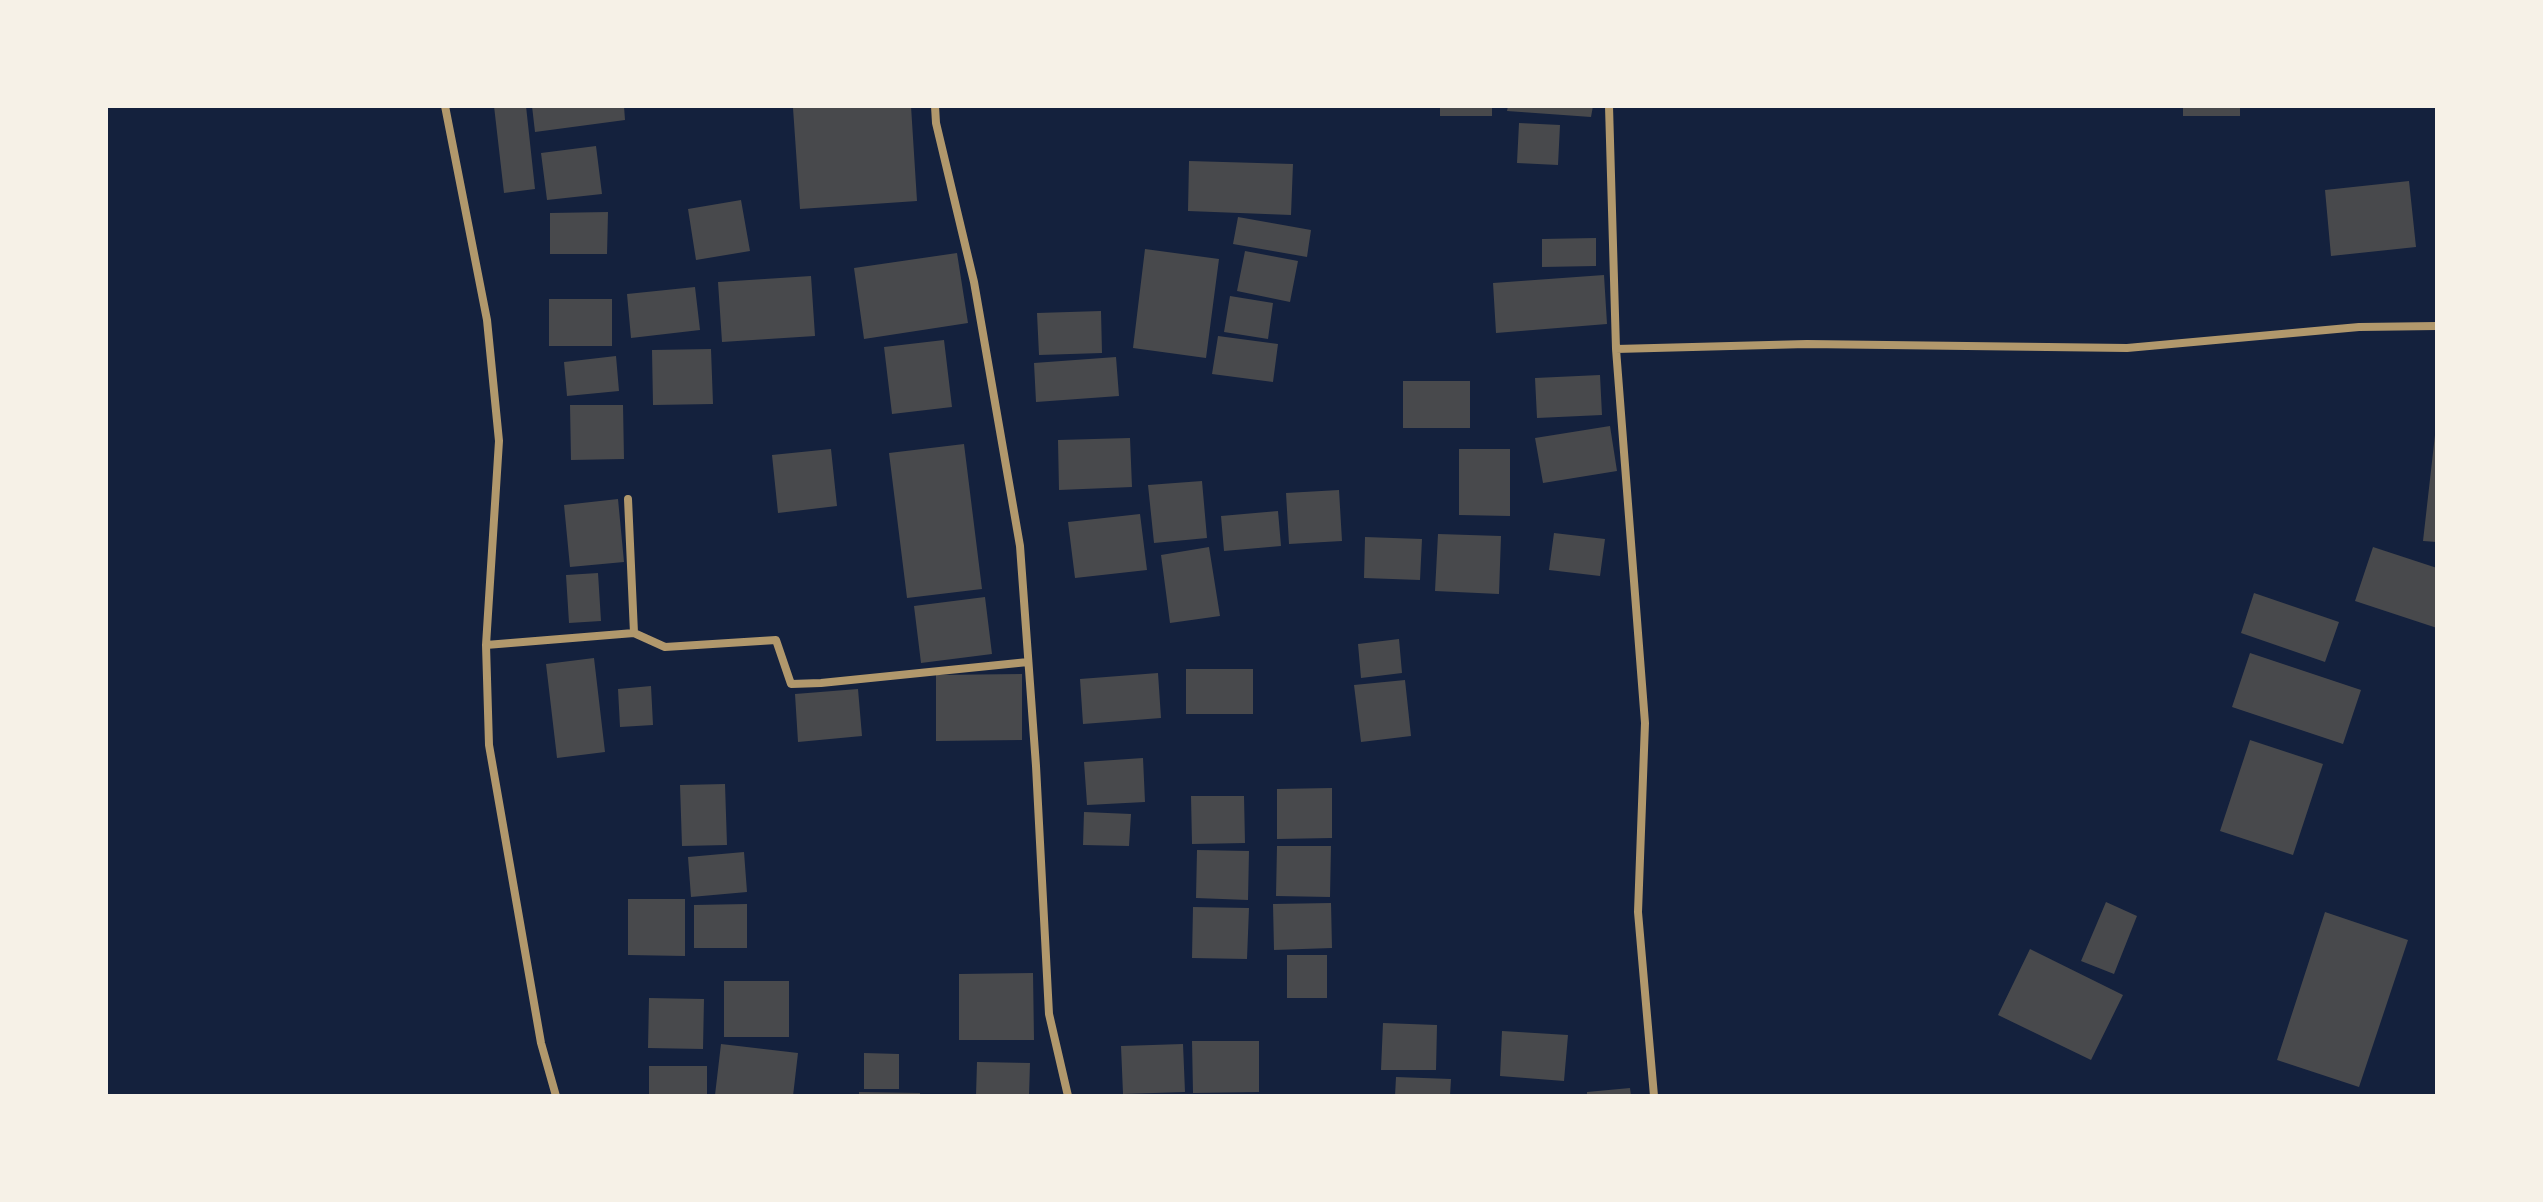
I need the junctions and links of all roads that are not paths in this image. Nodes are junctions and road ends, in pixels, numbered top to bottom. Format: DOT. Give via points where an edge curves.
graph roads {
  1 [pos="445,106"];
  2 [pos="935,106"];
  3 [pos="1609,106"];
  4 [pos="2437,326"];
  5 [pos="1616,349"];
  6 [pos="628,499"];
  7 [pos="634,633"];
  8 [pos="486,645"];
  9 [pos="1028,662"];
  10 [pos="556,1096"];
  11 [pos="1068,1096"];
  12 [pos="1654,1096"];
  1 -- 8 [label="street" via="487,320 499,441"];
  2 -- 9 [label="street" via="974,282 1020,546"];
  3 -- 5 [label="street"];
  4 -- 5 [label="street" via="2359,327 2127,348 1807,344"];
  5 -- 12 [label="street" via="1645,723 1638,912"];
  6 -- 7 [label="street"];
  7 -- 8 [label="street"];
  7 -- 9 [label="street" via="665,647 776,640 791,684"];
  8 -- 10 [label="street" via="489,745 541,1043"];
  9 -- 11 [label="street" via="1049,1014"];
}
